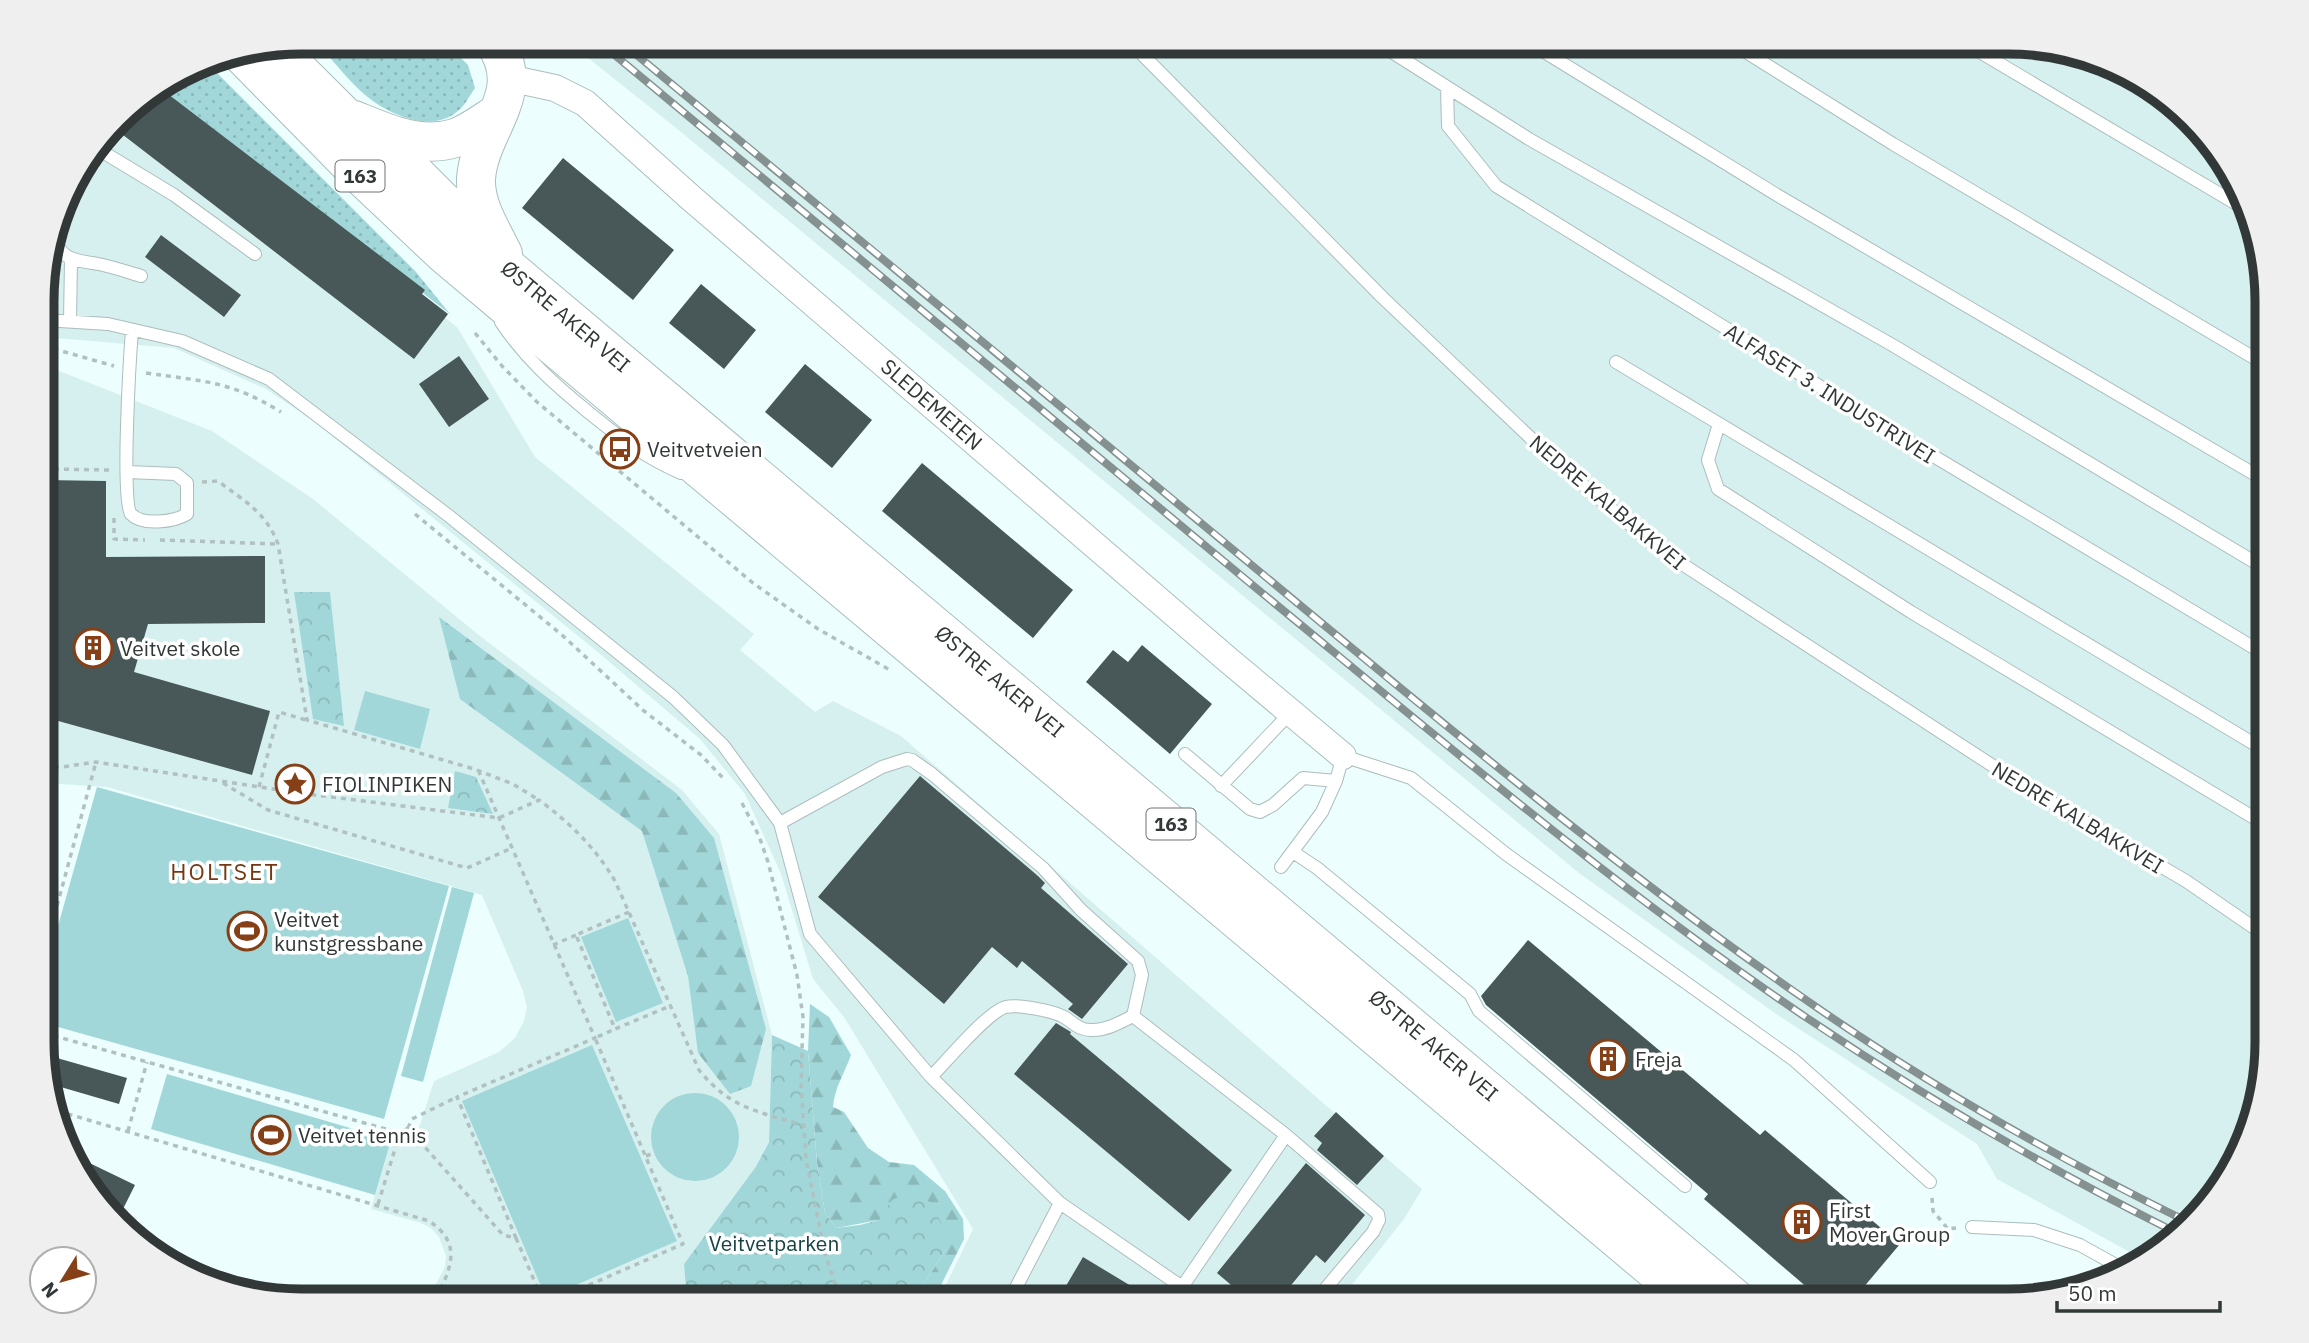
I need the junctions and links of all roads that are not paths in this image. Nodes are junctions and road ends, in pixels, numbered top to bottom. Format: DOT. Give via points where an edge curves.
graph roads {
  1 [pos="1395,54"];
  2 [pos="1548,54"];
  3 [pos="1749,54"];
  4 [pos="1983,54"];
  5 [pos="283,55"];
  6 [pos="502,55"];
  7 [pos="1142,55"];
  8 [pos="247,60"];
  9 [pos="1447,87"];
  10 [pos="503,96"];
  11 [pos="342,116"];
  12 [pos="401,138"];
  13 [pos="104,153"];
  14 [pos="2234,202"];
  15 [pos="485,217"];
  16 [pos="60,249"];
  17 [pos="255,254"];
  18 [pos="72,260"];
  19 [pos="141,276"];
  20 [pos="500,281"];
  21 [pos="54,320"];
  22 [pos="70,321"];
  23 [pos="132,330"];
  24 [pos="2254,358"];
  25 [pos="1616,362"];
  26 [pos="1719,424"];
  27 [pos="127,472"];
  28 [pos="2254,474"];
  29 [pos="2254,562"];
  30 [pos="2254,648"];
  31 [pos="1291,712"];
  32 [pos="2255,744"];
  33 [pos="1185,754"];
  34 [pos="1340,768"];
  35 [pos="1221,786"];
  36 [pos="2255,818"];
  37 [pos="780,823"];
  38 [pos="1293,852"];
  39 [pos="1281,867"];
  40 [pos="2255,928"];
  41 [pos="1133,1016"];
  42 [pos="931,1077"];
  43 [pos="1286,1135"];
  44 [pos="1930,1182"];
  45 [pos="1685,1186"];
  46 [pos="1060,1203"];
  47 [pos="1972,1227"];
  48 [pos="2114,1264"];
  49 [pos="1182,1287"];
  50 [pos="1326,1288"];
  51 [pos="1676,1288"];
  52 [pos="1722,1288"];
  53 [pos="1015,1289"];
  1 -- 9 [label="lane"];
  2 -- 28 [label="lane"];
  3 -- 24 [label="lane" via="1893,145"];
  4 -- 14 [label="lane"];
  5 -- 11 [label="highway, ØSTRE AKER VEI / 163"];
  6 -- 10 [label="highway"];
  7 -- 40 [label="lane, NEDRE KALBAKKVEI" via="1383,298 1558,463 1659,549 2027,788 2186,881"];
  8 -- 20 [label="highway, ØSTRE AKER VEI / 163" via="369,183"];
  9 -- 29 [label="lane"];
  9 -- 30 [label="lane, ALFASET 3. INDUSTRIVEI" via="1448,126 1496,186"];
  10 -- 12 [label="highway, 163" via="457,138 432,143"];
  10 -- 15 [label="highway, 163" via="478,163 476,180"];
  10 -- 31 [label="street, SLEDEMEIEN" via="555,88 585,103"];
  11 -- 12 [label="highway, 163"];
  11 -- 20 [label="highway, ØSTRE AKER VEI / 163" via="423,194"];
  12 -- 15 [label="lane" via="451,191"];
  13 -- 17 [label="lane" via="174,195"];
  15 -- 20 [label="highway, 163"];
  16 -- 18 [label="lane"];
  18 -- 19 [label="lane"];
  18 -- 22 [label="lane"];
  20 -- 51 [label="highway, ØSTRE AKER VEI / 163" via="734,495"];
  20 -- 52 [label="highway, ØSTRE AKER VEI / 163"];
  21 -- 22 [label="lane"];
  22 -- 23 [label="lane"];
  23 -- 27 [label="lane"];
  23 -- 37 [label="lane" via="182,341 269,379 450,516 673,697 723,745"];
  25 -- 26 [label="lane"];
  26 -- 32 [label="lane"];
  26 -- 36 [label="lane" via="1708,460 1718,489 1911,612"];
  27 -- 27 [label="lane" via="126,505 131,514 142,521 179,519 187,514 187,483 176,474"];
  31 -- 34 [label="street, SLEDEMEIEN"];
  31 -- 35 [label="lane"];
  33 -- 35 [label="lane"];
  34 -- 35 [label="lane" via="1303,778 1260,811"];
  34 -- 38 [label="lane" via="1322,812"];
  34 -- 44 [label="lane" via="1411,778 1506,853 1794,1060"];
  37 -- 41 [label="lane" via="882,767 912,760 1043,867 1081,910 1138,961 1142,975"];
  37 -- 42 [label="lane" via="810,934"];
  38 -- 39 [label="lane"];
  38 -- 45 [label="lane" via="1470,993 1479,1011"];
  41 -- 42 [label="lane" via="1090,1031 1062,1016 1005,1007 988,1018"];
  41 -- 43 [label="lane"];
  42 -- 46 [label="lane"];
  43 -- 49 [label="lane"];
  43 -- 50 [label="lane" via="1378,1214 1373,1232"];
  46 -- 49 [label="lane"];
  46 -- 53 [label="lane"];
  47 -- 48 [label="lane" via="2034,1230 2080,1245"];
}
